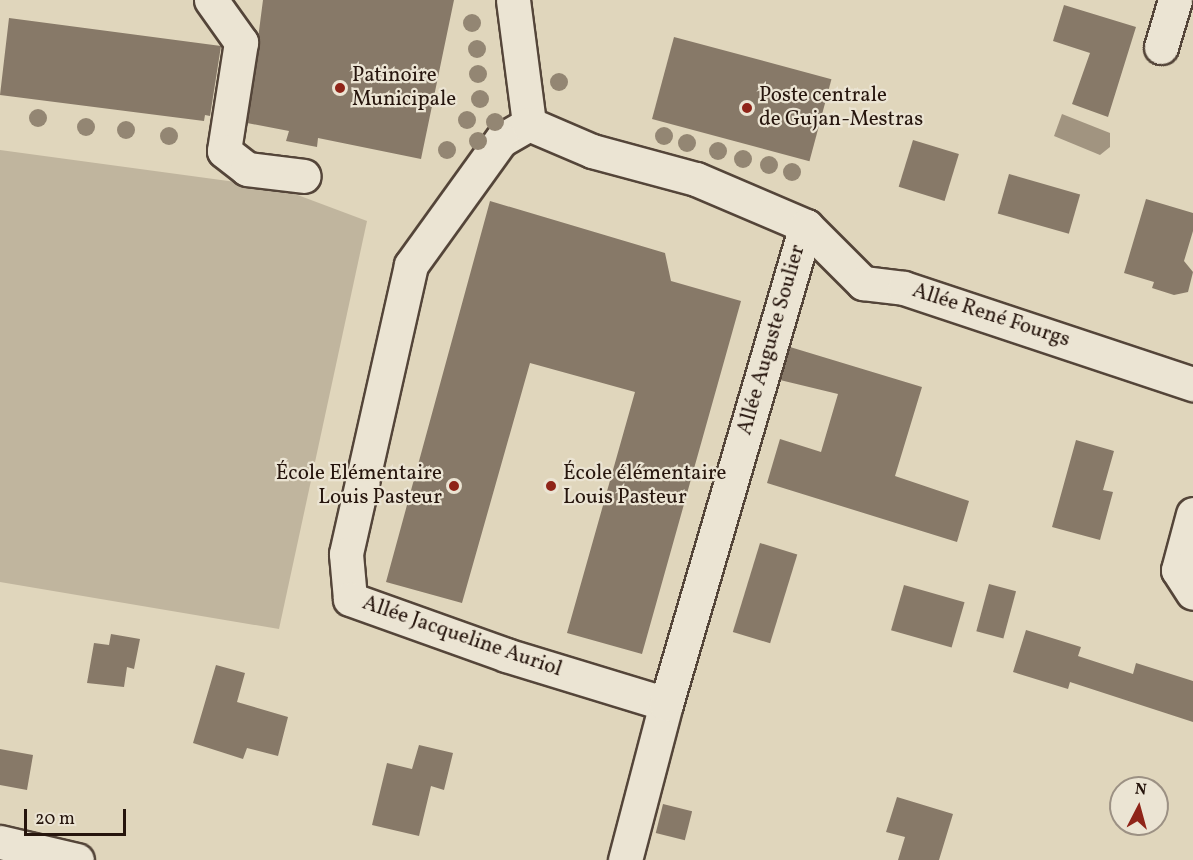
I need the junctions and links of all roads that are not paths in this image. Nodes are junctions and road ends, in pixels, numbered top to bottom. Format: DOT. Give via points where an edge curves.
graph roads {
  1 [pos="211,0"];
  2 [pos="513,0"];
  3 [pos="1175,0"];
  4 [pos="1161,46"];
  5 [pos="529,124"];
  6 [pos="304,176"];
  7 [pos="806,226"];
  8 [pos="1193,384"];
  9 [pos="1193,514"];
  10 [pos="1193,593"];
  11 [pos="666,704"];
  12 [pos="0,842"];
  13 [pos="77,860"];
  14 [pos="625,860"];
  1 -- 6 [label="street" via="241,42 224,151 247,169"];
  2 -- 5 [label="street"];
  3 -- 4 [label="street"];
  5 -- 7 [label="street, Allée Auguste Soulier" via="592,151 696,179"];
  5 -- 11 [label="street, Allée Jacqueline Auriol" via="501,140 411,265 346,554 350,598 506,655"];
  7 -- 8 [label="street, Allée René Fourgs" via="863,283 904,288"];
  7 -- 11 [label="street, Allée Auguste Soulier"];
  9 -- 10 [label="street" via="1178,570"];
  11 -- 14 [label="street, Allée Auguste Soulier"];
  12 -- 13 [label="street"];
}
